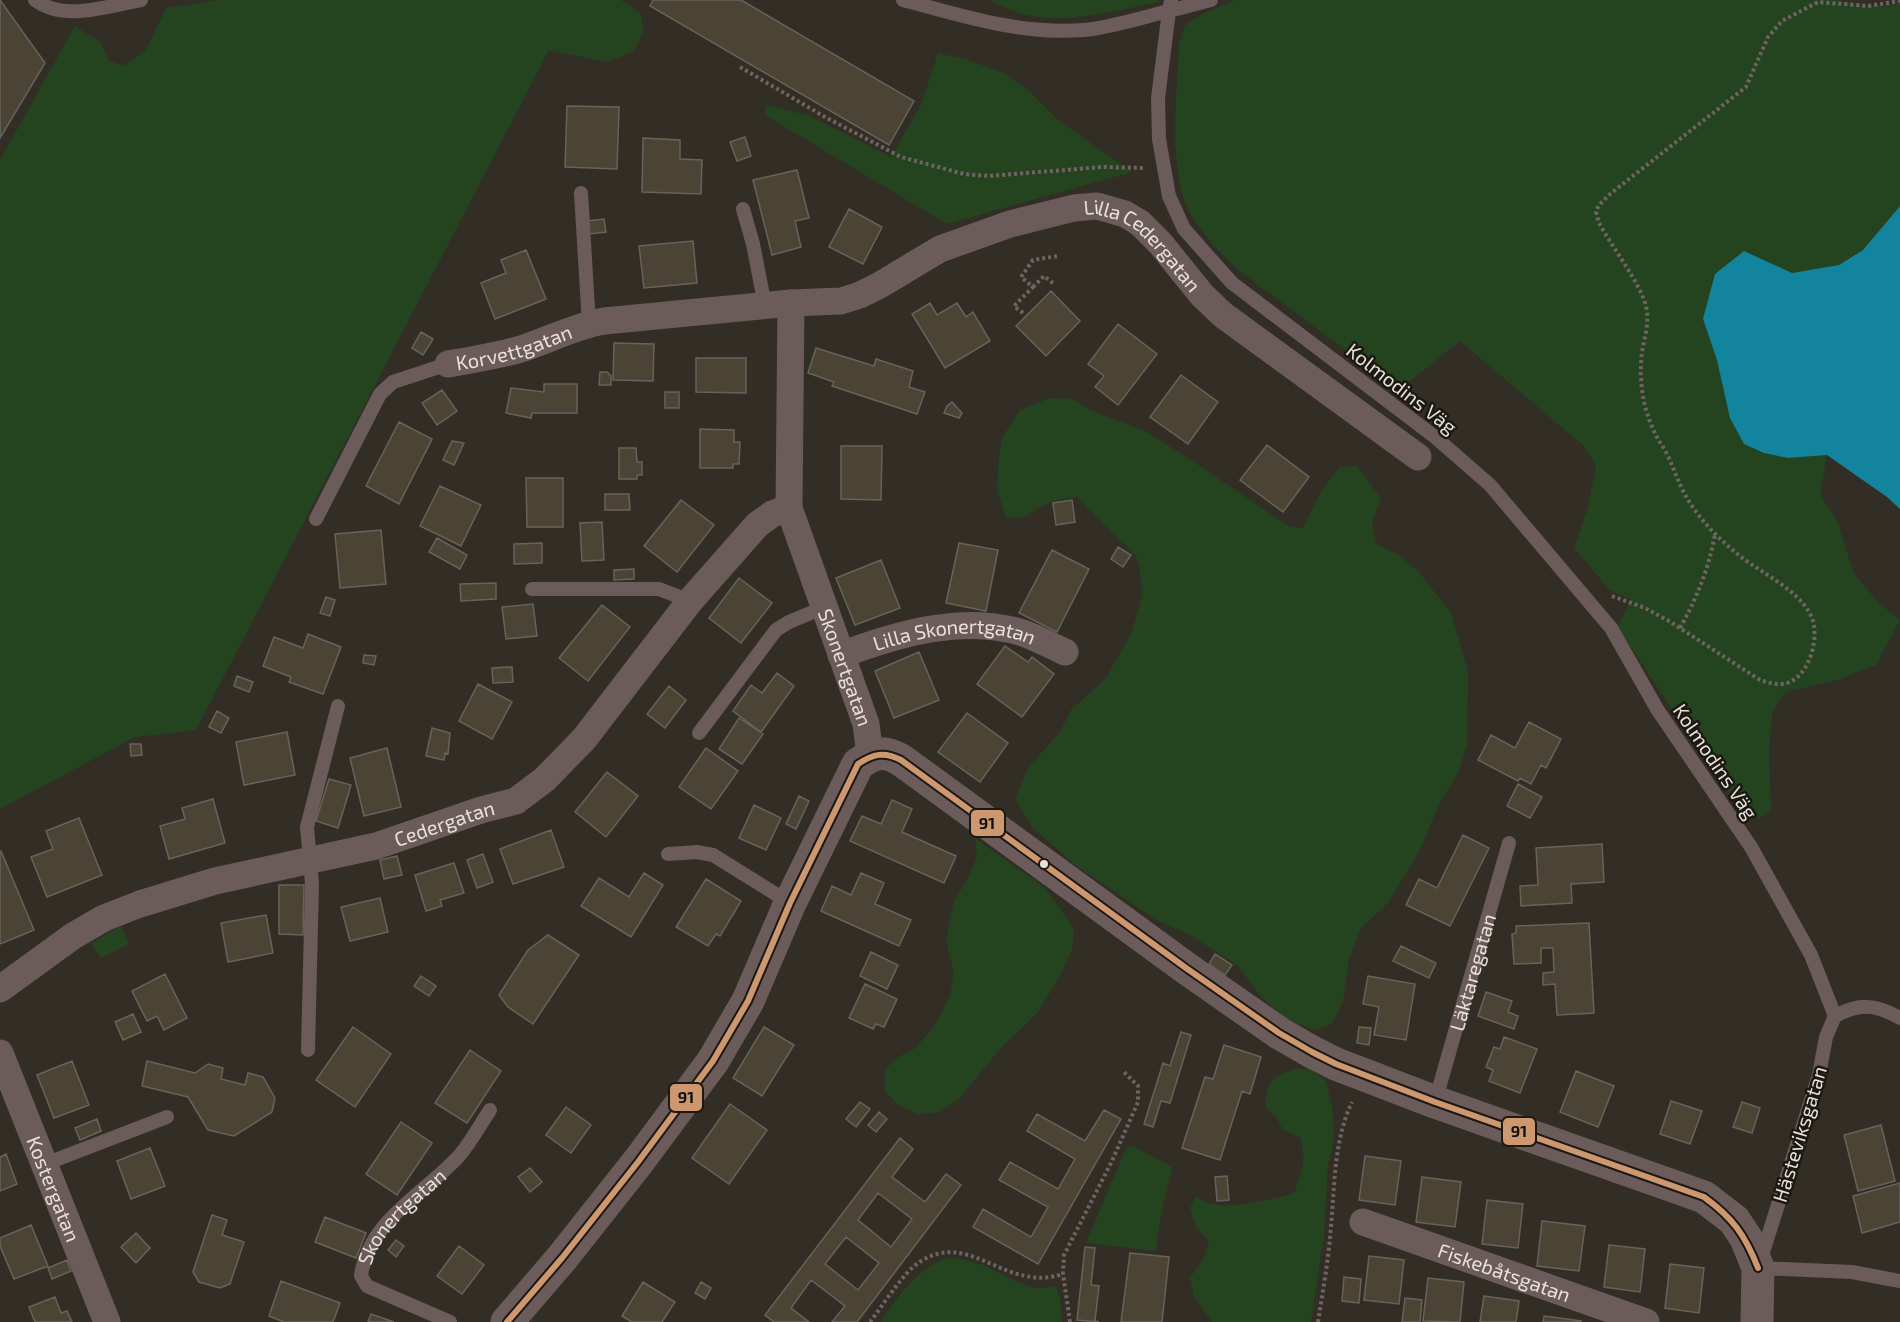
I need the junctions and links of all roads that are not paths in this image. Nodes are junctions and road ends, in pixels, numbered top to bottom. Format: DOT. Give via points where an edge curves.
graph roads {
  1 [pos="35,0"];
  2 [pos="141,0"];
  3 [pos="903,0"];
  4 [pos="1211,0"];
  5 [pos="1170,6"];
  6 [pos="581,194"];
  7 [pos="743,209"];
  8 [pos="778,304"];
  9 [pos="589,324"];
  10 [pos="448,364"];
  11 [pos="1418,457"];
  12 [pos="789,508"];
  13 [pos="316,519"];
  14 [pos="532,589"];
  15 [pos="690,601"];
  16 [pos="825,607"];
  17 [pos="1065,652"];
  18 [pos="841,655"];
  19 [pos="338,706"];
  20 [pos="699,733"];
  21 [pos="870,755"];
  22 [pos="1509,843"];
  23 [pos="668,854"];
  24 [pos="309,861"];
  25 [pos="790,903"];
  26 [pos="0,989"];
  27 [pos="1835,1016"];
  28 [pos="1900,1018"];
  29 [pos="308,1050"];
  30 [pos="0,1053"];
  31 [pos="1435,1102"];
  32 [pos="490,1110"];
  33 [pos="167,1117"];
  34 [pos="45,1164"];
  35 [pos="1363,1222"];
  36 [pos="1758,1268"];
  37 [pos="1900,1281"];
  38 [pos="107,1322"];
  39 [pos="450,1322"];
  40 [pos="507,1322"];
  41 [pos="1646,1322"];
  42 [pos="1757,1322"];
  1 -- 2 [label="lane" via="62,12"];
  3 -- 5 [label="lane" via="1014,27 1056,31 1086,30"];
  4 -- 5 [label="lane"];
  5 -- 27 [label="lane, Kolmodins Väg" via="1158,98 1159,139 1169,196 1184,229 1232,283 1490,485 1611,628 1657,709 1751,847 1811,955"];
  6 -- 9 [label="lane"];
  7 -- 8 [label="lane"];
  8 -- 9 [label="street, Korvettgatan"];
  8 -- 11 [label="street, Lilla Cedergatan" via="841,301 880,285 940,249 1010,224 1074,208 1108,208 1140,223 1223,315"];
  8 -- 12 [label="street, Skonertgatan"];
  9 -- 10 [label="street, Korvettgatan" via="520,349"];
  10 -- 13 [label="lane, Korvettgatan" via="393,382 380,394"];
  12 -- 15 [label="street, Cedergatan" via="757,525"];
  12 -- 16 [label="street, Skonertgatan"];
  14 -- 15 [label="lane" via="659,589"];
  15 -- 24 [label="street, Cedergatan" via="584,739 516,801 376,846"];
  16 -- 18 [label="street, Skonertgatan"];
  16 -- 20 [label="lane" via="776,630"];
  17 -- 18 [label="street, Lilla Skonertgatan" via="1023,633 971,625 885,638"];
  18 -- 21 [label="street, Skonertgatan" via="866,724"];
  19 -- 24 [label="lane" via="307,827"];
  21 -- 25 [label="street" via="858,764"];
  21 -- 31 [label="street" via="888,753 901,760 1279,1032 1328,1060"];
  22 -- 31 [label="lane, Läktaregatan"];
  23 -- 25 [label="lane" via="713,855"];
  24 -- 26 [label="street, Cedergatan" via="178,891 104,918"];
  24 -- 29 [label="lane" via="312,884"];
  25 -- 40 [label="street" via="748,1000 713,1061 631,1171"];
  27 -- 28 [label="lane" via="1863,1006 1883,1008"];
  27 -- 36 [label="lane, Hästeviksgatan"];
  30 -- 34 [label="street, Kostergatan"];
  31 -- 36 [label="street" via="1704,1197 1734,1220"];
  32 -- 39 [label="lane, Skonertgatan" via="459,1155 380,1230 362,1266 361,1276 367,1286"];
  33 -- 34 [label="lane"];
  34 -- 38 [label="street, Kostergatan"];
  35 -- 41 [label="street, Fiskebåtsgatan"];
  36 -- 37 [label="lane" via="1852,1272"];
  36 -- 42 [label="street, Hästeviksgatan"];
}
